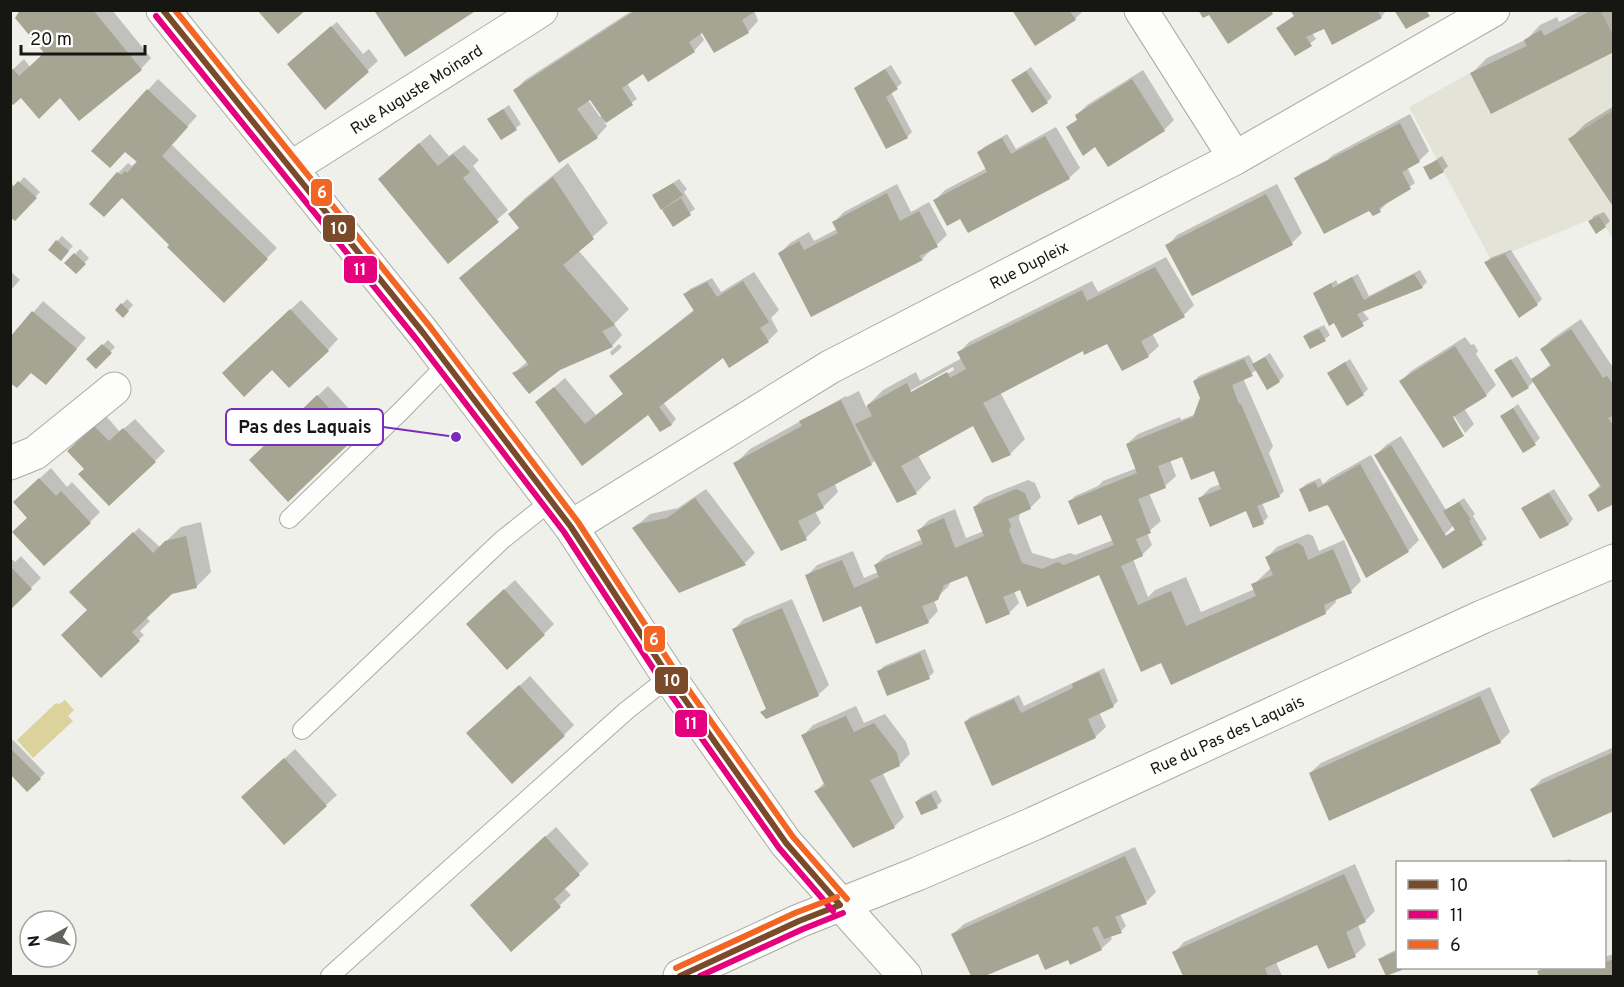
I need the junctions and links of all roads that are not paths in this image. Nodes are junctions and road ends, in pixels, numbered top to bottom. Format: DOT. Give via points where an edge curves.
graph roads {
  1 [pos="163,10"];
  2 [pos="541,10"];
  3 [pos="1141,10"];
  4 [pos="1493,10"];
  5 [pos="1235,158"];
  6 [pos="291,168"];
  7 [pos="447,364"];
  8 [pos="114,389"];
  9 [pos="10,463"];
  10 [pos="551,501"];
  11 [pos="289,519"];
  12 [pos="570,527"];
  13 [pos="1614,561"];
  14 [pos="669,677"];
  15 [pos="302,730"];
  16 [pos="840,905"];
  17 [pos="330,976"];
  18 [pos="680,976"];
  19 [pos="905,976"];
  1 -- 6 [label="street"];
  2 -- 6 [label="street, Rue Auguste Moinard"];
  3 -- 5 [label="street"];
  4 -- 5 [label="street, Rue Dupleix"];
  5 -- 12 [label="street, Rue Dupleix" via="830,367"];
  6 -- 7 [label="street"];
  7 -- 10 [label="street"];
  7 -- 11 [label="lane"];
  8 -- 9 [label="street" via="34,453"];
  10 -- 12 [label="street"];
  10 -- 15 [label="lane" via="502,540"];
  12 -- 14 [label="street"];
  13 -- 16 [label="street, Rue du Pas des Laquais" via="1482,617 1033,824"];
  14 -- 16 [label="street" via="786,843"];
  14 -- 17 [label="lane"];
  16 -- 18 [label="street, Rue du Pas des Laquais"];
  16 -- 19 [label="street"];
}
